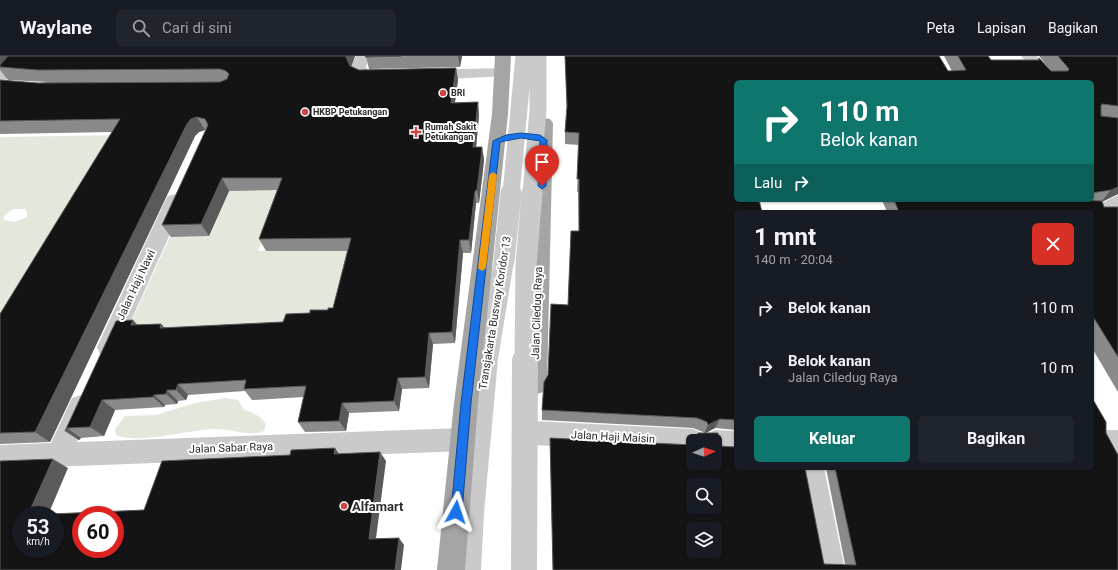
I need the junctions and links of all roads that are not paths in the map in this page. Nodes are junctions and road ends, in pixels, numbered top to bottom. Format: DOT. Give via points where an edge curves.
graph roads {
  1 [pos="20,56"];
  2 [pos="503,56"];
  3 [pos="524,56"];
  4 [pos="538,56"];
  5 [pos="546,56"];
  6 [pos="1030,56"];
  7 [pos="362,59"];
  8 [pos="501,73"];
  9 [pos="0,77"];
  10 [pos="1049,80"];
  11 [pos="500,114"];
  12 [pos="544,116"];
  13 [pos="543,140"];
  14 [pos="497,141"];
  15 [pos="185,180"];
  16 [pos="1118,202"];
  17 [pos="1094,211"];
  18 [pos="99,366"];
  19 [pos="89,388"];
  20 [pos="1094,421"];
  21 [pos="533,433"];
  22 [pos="462,440"];
  23 [pos="686,441"];
  24 [pos="722,442"];
  25 [pos="1106,442"];
  26 [pos="734,443"];
  27 [pos="58,456"];
  28 [pos="0,457"];
  29 [pos="1118,465"];
  30 [pos="811,470"];
  31 [pos="451,570"];
  32 [pos="467,570"];
  33 [pos="524,570"];
  34 [pos="533,570"];
  35 [pos="831,570"];
  1 -- 9 [label="street"];
  2 -- 8 [label="main road"];
  3 -- 32 [label="street, Transjakarta Busway Koridor 13, bridge" via="504,260 486,359 470,513"];
  4 -- 33 [label="street, Transjakarta Busway Koridor 13, bridge" via="538,109 526,265"];
  5 -- 12 [label="main road, Jalan Ciledug Raya"];
  6 -- 10 [label="street"];
  7 -- 8 [label="street" via="358,70 363,76"];
  8 -- 11 [label="main road"];
  11 -- 12 [label="main road" via="522,120"];
  11 -- 14 [label="main road"];
  12 -- 13 [label="main road, Jalan Ciledug Raya"];
  13 -- 14 [label="main road" via="540,137 521,136 506,137"];
  13 -- 21 [label="main road, Jalan Ciledug Raya"];
  14 -- 22 [label="main road"];
  15 -- 18 [label="street, Jalan Haji Nawi"];
  16 -- 17 [label="street" via="1104,211"];
  19 -- 27 [label="street"];
  20 -- 25 [label="street"];
  21 -- 23 [label="street, Jalan Haji Maisin"];
  21 -- 34 [label="main road, Jalan Ciledug Raya"];
  22 -- 27 [label="street, Jalan Sabar Raya"];
  22 -- 31 [label="main road"];
  24 -- 26 [label="street"];
  25 -- 29 [label="street"];
  27 -- 28 [label="street, Jalan Sabar Raya"];
  30 -- 35 [label="street"];
}
